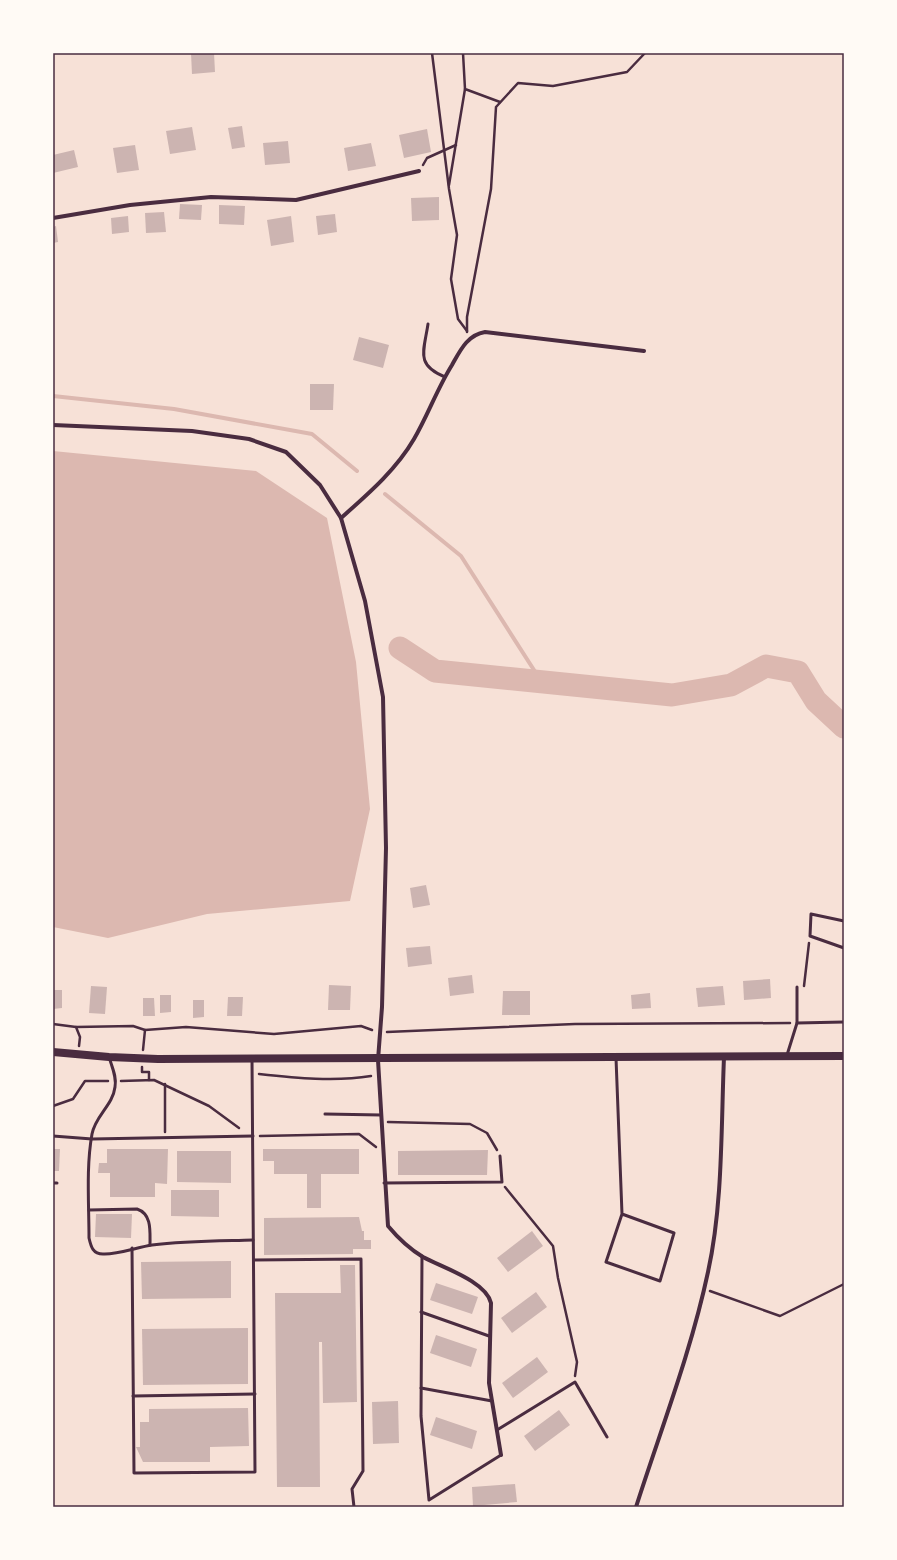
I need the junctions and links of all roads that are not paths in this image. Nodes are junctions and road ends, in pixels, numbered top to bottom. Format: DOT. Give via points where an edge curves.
graph roads {
  1 [pos="419,171"];
  2 [pos="53,218"];
  3 [pos="428,324"];
  4 [pos="644,352"];
  5 [pos="445,377"];
  6 [pos="53,425"];
  7 [pos="341,518"];
  8 [pos="844,921"];
  9 [pos="844,948"];
  10 [pos="797,987"];
  11 [pos="844,1022"];
  12 [pos="797,1023"];
  13 [pos="53,1052"];
  14 [pos="844,1056"];
  15 [pos="109,1057"];
  16 [pos="724,1057"];
  17 [pos="787,1057"];
  18 [pos="616,1058"];
  19 [pos="252,1059"];
  20 [pos="378,1060"];
  21 [pos="325,1114"];
  22 [pos="381,1115"];
  23 [pos="53,1136"];
  24 [pos="253,1136"];
  25 [pos="92,1139"];
  26 [pos="500,1156"];
  27 [pos="384,1182"];
  28 [pos="53,1183"];
  29 [pos="57,1183"];
  30 [pos="89,1210"];
  31 [pos="622,1214"];
  32 [pos="253,1240"];
  33 [pos="150,1245"];
  34 [pos="132,1248"];
  35 [pos="422,1256"];
  36 [pos="254,1260"];
  37 [pos="421,1312"];
  38 [pos="489,1336"];
  39 [pos="421,1388"];
  40 [pos="255,1394"];
  41 [pos="133,1396"];
  42 [pos="492,1401"];
  43 [pos="497,1430"];
  44 [pos="607,1437"];
  45 [pos="501,1455"];
  46 [pos="354,1507"];
  47 [pos="636,1507"];
  1 -- 2 [label="street" via="296,200 211,197 130,205"];
  3 -- 5 [label="lane" via="423,359 432,372"];
  4 -- 5 [label="street" via="485,332 466,343"];
  5 -- 7 [label="street" via="408,450 389,473"];
  6 -- 7 [label="street" via="192,431 249,438 286,452 320,485"];
  7 -- 20 [label="street" via="366,602 383,697 386,848"];
  8 -- 9 [label="lane" via="811,914 810,936"];
  10 -- 12 [label="lane"];
  11 -- 12 [label="lane"];
  12 -- 17 [label="lane"];
  13 -- 15 [label="main road"];
  14 -- 17 [label="main road"];
  15 -- 19 [label="main road"];
  15 -- 25 [label="lane" via="115,1081 113,1096 96,1121"];
  16 -- 17 [label="main road"];
  16 -- 18 [label="main road"];
  16 -- 47 [label="street" via="717,1213 708,1271 692,1338"];
  18 -- 20 [label="main road"];
  18 -- 31 [label="lane"];
  19 -- 20 [label="main road"];
  19 -- 24 [label="lane"];
  20 -- 22 [label="street"];
  21 -- 22 [label="lane"];
  22 -- 27 [label="street"];
  23 -- 25 [label="lane"];
  24 -- 25 [label="lane"];
  24 -- 32 [label="lane"];
  25 -- 30 [label="lane"];
  26 -- 27 [label="lane" via="502,1182"];
  27 -- 35 [label="street" via="388,1226 401,1242"];
  28 -- 29 [label="lane"];
  30 -- 33 [label="lane" via="143,1211 147,1216"];
  30 -- 34 [label="lane" via="89,1238 95,1252 104,1254"];
  31 -- 31 [label="lane" via="606,1262 660,1281 674,1233"];
  32 -- 33 [label="lane"];
  32 -- 36 [label="lane"];
  33 -- 34 [label="lane"];
  34 -- 41 [label="lane"];
  35 -- 37 [label="lane"];
  35 -- 38 [label="street" via="486,1292 491,1303"];
  36 -- 40 [label="lane"];
  36 -- 46 [label="lane" via="360,1259 363,1471 352,1489"];
  37 -- 38 [label="lane"];
  37 -- 39 [label="lane"];
  38 -- 42 [label="street" via="489,1383"];
  39 -- 42 [label="lane"];
  39 -- 45 [label="lane" via="420,1416 429,1500"];
  40 -- 41 [label="lane"];
  40 -- 41 [label="lane" via="255,1472 134,1473"];
  42 -- 43 [label="street"];
  43 -- 44 [label="lane" via="575,1382"];
  43 -- 45 [label="street"];
}
